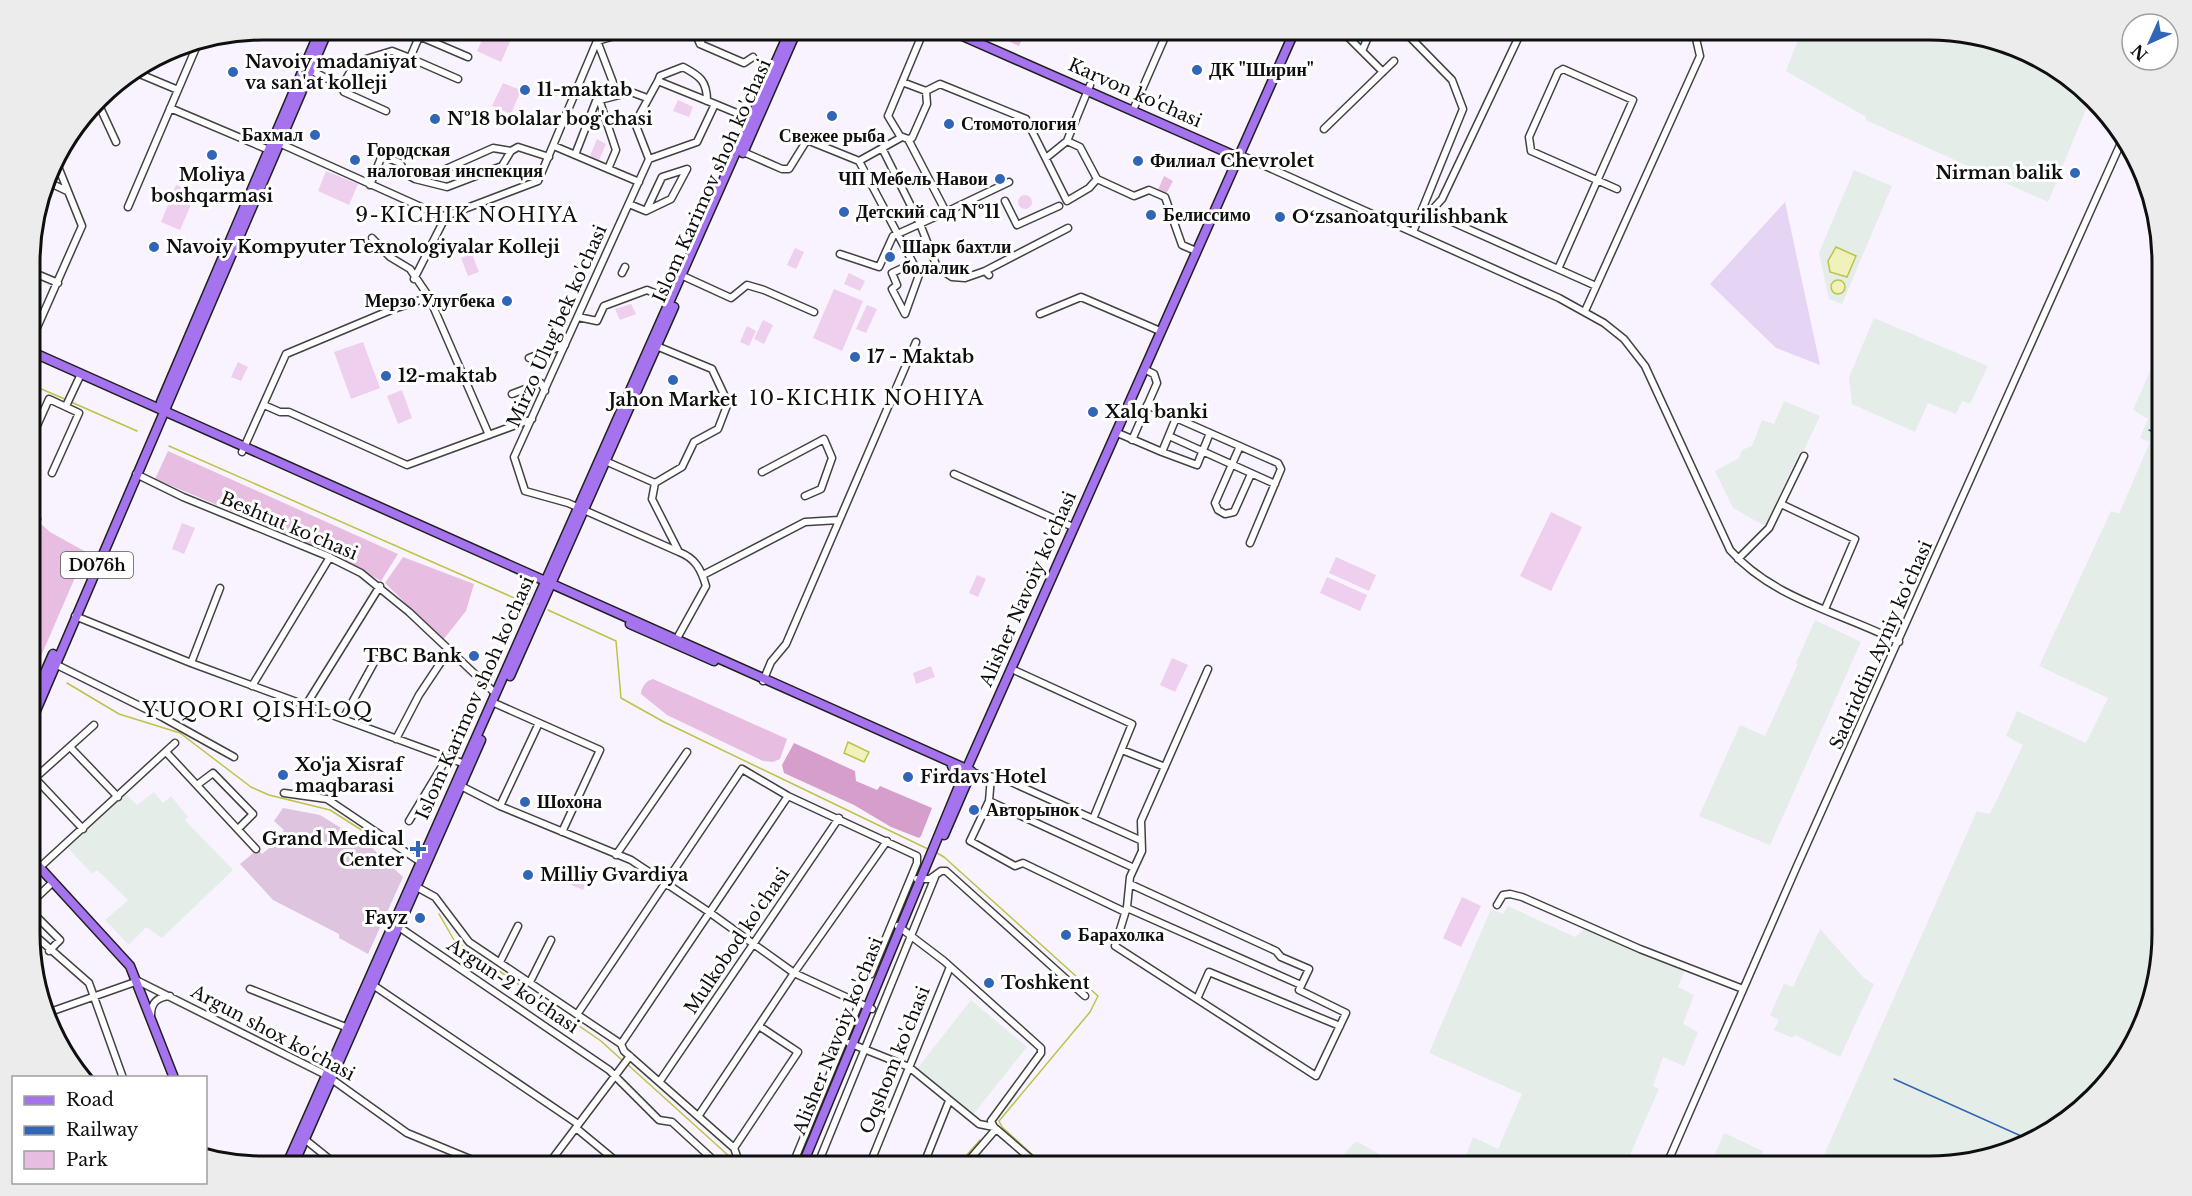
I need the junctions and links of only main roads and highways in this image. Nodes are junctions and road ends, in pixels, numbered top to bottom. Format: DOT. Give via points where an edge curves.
graph roads {
  1 [pos="316,40"];
  2 [pos="323,40"];
  3 [pos="786,40"];
  4 [pos="793,40"];
  5 [pos="973,40"];
  6 [pos="985,40"];
  7 [pos="1293,40"];
  8 [pos="1089,88"];
  9 [pos="741,150"];
  10 [pos="1242,157"];
  11 [pos="685,277"];
  12 [pos="655,345"];
  13 [pos="41,356"];
  14 [pos="41,361"];
  15 [pos="80,376"];
  16 [pos="160,412"];
  17 [pos="1102,469"];
  18 [pos="1051,582"];
  19 [pos="548,584"];
  20 [pos="41,682"];
  21 [pos="41,698"];
  22 [pos="496,700"];
  23 [pos="975,751"];
  24 [pos="954,764"];
  25 [pos="968,770"];
  26 [pos="960,783"];
  27 [pos="459,785"];
  28 [pos="937,845"];
  29 [pos="41,870"];
  30 [pos="370,983"];
  31 [pos="855,1045"];
  32 [pos="174,1076"];
  33 [pos="329,1077"];
  34 [pos="302,1137"];
  35 [pos="292,1156"];
  36 [pos="296,1156"];
  37 [pos="806,1156"];
  38 [pos="812,1156"];
  1 -- 16 [label="main road"];
  2 -- 16 [label="main road"];
  3 -- 9 [label="main road, Islom Karimov shoh ko'chasi"];
  4 -- 9 [label="main road, Islom Karimov shoh ko'chasi"];
  5 -- 8 [label="main road, Karvon ko'chasi"];
  6 -- 8 [label="main road"];
  7 -- 10 [label="main road, Alisher Navoiy ko'chasi"];
  8 -- 10 [label="main road, Karvon ko'chasi"];
  9 -- 11 [label="main road, Islom Karimov shoh ko'chasi"];
  10 -- 17 [label="main road, Alisher Navoiy ko'chasi"];
  10 -- 17 [label="main road, Alisher Navoiy ko'chasi" via="1160,331"];
  11 -- 12 [label="main road, Islom Karimov shoh ko'chasi"];
  11 -- 12 [label="main road, Islom Karimov shoh ko'chasi" via="671,300"];
  12 -- 19 [label="main road, Islom Karimov shoh ko'chasi"];
  13 -- 15 [label="main road"];
  14 -- 15 [label="main road"];
  15 -- 16 [label="main road"];
  16 -- 19 [label="main road"];
  16 -- 20 [label="main road, D076h"];
  16 -- 21 [label="main road, D076h"];
  17 -- 18 [label="main road, Alisher Navoiy ko'chasi"];
  17 -- 18 [label="main road, Alisher Navoiy ko'chasi"];
  18 -- 23 [label="main road, Alisher Navoiy ko'chasi"];
  18 -- 25 [label="main road, Alisher Navoiy ko'chasi" via="1016,671"];
  19 -- 22 [label="main road, Islom Karimov shoh ko'chasi"];
  19 -- 24 [label="main road"];
  22 -- 27 [label="main road, Islom Karimov shoh ko'chasi"];
  22 -- 27 [label="main road, Islom Karimov shoh ko'chasi"];
  23 -- 24 [label="main road" via="968,759"];
  23 -- 25 [label="main road, Alisher Navoiy ko'chasi"];
  24 -- 25 [label="main road"];
  24 -- 26 [label="main road"];
  25 -- 26 [label="main road, Alisher Navoiy ko'chasi"];
  25 -- 28 [label="main road, Alisher Navoiy ko'chasi"];
  26 -- 28 [label="main road, Alisher Navoiy ko'chasi"];
  27 -- 30 [label="main road, Islom Karimov shoh ko'chasi"];
  28 -- 31 [label="main road, Alisher Navoiy ko'chasi" via="927,878 866,1007"];
  29 -- 32 [label="main road" via="119,952 138,981"];
  30 -- 33 [label="main road, Islom Karimov shoh ko'chasi"];
  30 -- 33 [label="main road, Islom Karimov shoh ko'chasi"];
  31 -- 37 [label="main road, Alisher Navoiy ko'chasi"];
  31 -- 38 [label="main road, Alisher Navoiy ko'chasi"];
  33 -- 34 [label="main road, Islom Karimov shoh ko'chasi"];
  34 -- 35 [label="main road, Islom Karimov shoh ko'chasi"];
  34 -- 36 [label="main road, Islom Karimov shoh ko'chasi"];
}
